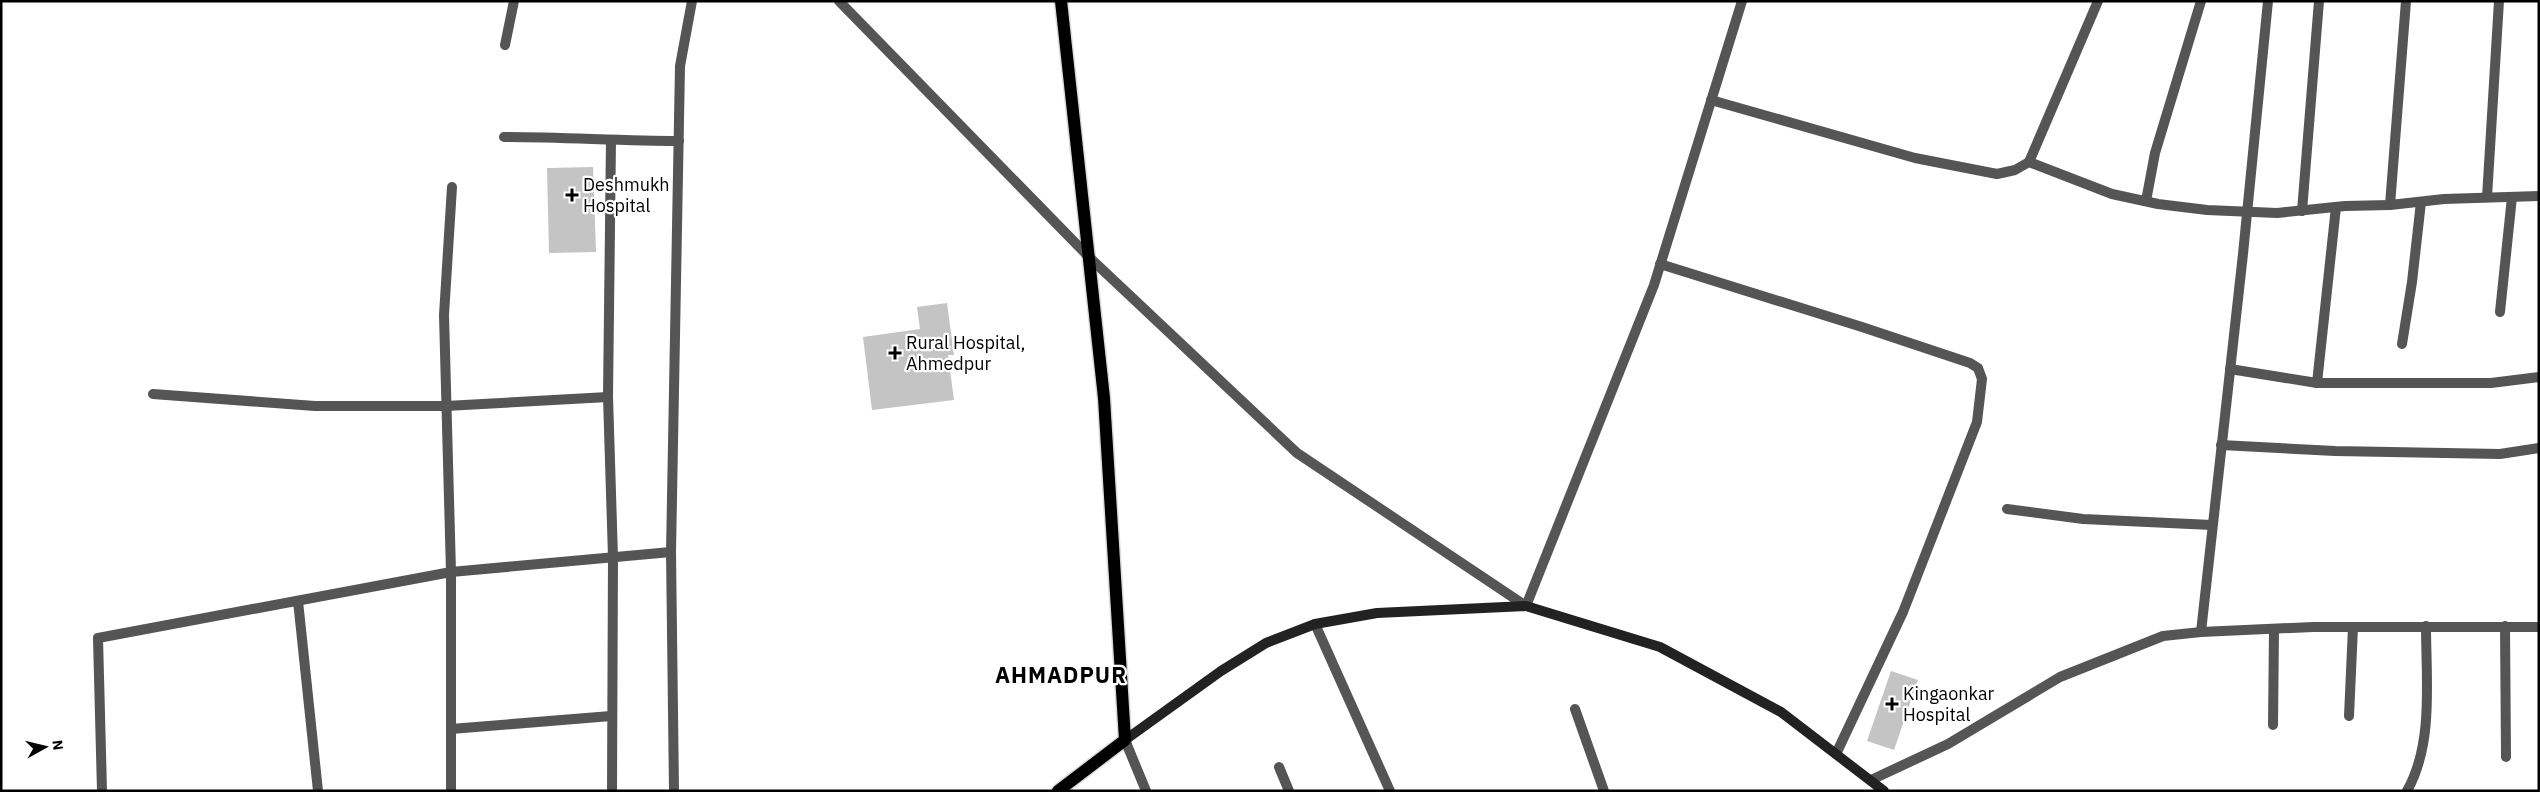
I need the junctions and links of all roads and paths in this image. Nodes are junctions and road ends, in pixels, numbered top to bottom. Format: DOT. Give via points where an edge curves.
graph roads {
  1 [pos="514,1"];
  2 [pos="692,1"];
  3 [pos="839,1"];
  4 [pos="1061,1"];
  5 [pos="1742,1"];
  6 [pos="2098,1"];
  7 [pos="2201,1"];
  8 [pos="2268,1"];
  9 [pos="2320,1"];
  10 [pos="2406,1"];
  11 [pos="2499,1"];
  12 [pos="505,44"];
  13 [pos="1711,100"];
  14 [pos="504,137"];
  15 [pos="611,140"];
  16 [pos="679,141"];
  17 [pos="2029,162"];
  18 [pos="452,187"];
  19 [pos="2539,196"];
  20 [pos="2487,197"];
  21 [pos="2512,197"];
  22 [pos="2146,201"];
  23 [pos="2421,202"];
  24 [pos="2390,205"];
  25 [pos="2336,207"];
  26 [pos="2302,211"];
  27 [pos="2247,212"];
  28 [pos="1089,257"];
  29 [pos="1660,264"];
  30 [pos="2500,312"];
  31 [pos="2402,344"];
  32 [pos="2230,369"];
  33 [pos="2539,377"];
  34 [pos="2317,383"];
  35 [pos="153,394"];
  36 [pos="608,397"];
  37 [pos="446,406"];
  38 [pos="2221,445"];
  39 [pos="2539,448"];
  40 [pos="2007,509"];
  41 [pos="2212,524"];
  42 [pos="671,552"];
  43 [pos="613,557"];
  44 [pos="451,572"];
  45 [pos="298,601"];
  46 [pos="1526,606"];
  47 [pos="1315,624"];
  48 [pos="2426,626"];
  49 [pos="2505,626"];
  50 [pos="2353,627"];
  51 [pos="2539,627"];
  52 [pos="2274,629"];
  53 [pos="2201,632"];
  54 [pos="1574,708"];
  55 [pos="611,716"];
  56 [pos="2349,716"];
  57 [pos="2273,725"];
  58 [pos="451,729"];
  59 [pos="1125,740"];
  60 [pos="1836,754"];
  61 [pos="2506,757"];
  62 [pos="1279,767"];
  63 [pos="1870,780"];
  64 [pos="102,791"];
  65 [pos="318,791"];
  66 [pos="451,791"];
  67 [pos="612,791"];
  68 [pos="674,791"];
  69 [pos="1058,791"];
  70 [pos="1146,791"];
  71 [pos="1289,791"];
  72 [pos="1390,791"];
  73 [pos="1604,791"];
  74 [pos="1884,791"];
  75 [pos="2407,791"];
  1 -- 12 [label="street"];
  2 -- 16 [label="street" via="680,66"];
  3 -- 28 [label="street"];
  4 -- 28 [label="main road"];
  5 -- 13 [label="street"];
  6 -- 17 [label="street"];
  7 -- 22 [label="street" via="2155,153"];
  8 -- 27 [label="street"];
  9 -- 26 [label="street"];
  10 -- 24 [label="street"];
  11 -- 20 [label="street"];
  13 -- 17 [label="street" via="1915,158 1997,174 2015,170"];
  13 -- 29 [label="street"];
  14 -- 15 [label="street"];
  15 -- 16 [label="street"];
  15 -- 36 [label="street"];
  16 -- 42 [label="street"];
  17 -- 22 [label="street" via="2112,194"];
  18 -- 37 [label="street" via="444,315"];
  19 -- 21 [label="street"];
  20 -- 21 [label="street"];
  20 -- 23 [label="street"];
  21 -- 30 [label="street"];
  22 -- 27 [label="street"];
  23 -- 24 [label="street"];
  23 -- 31 [label="street"];
  24 -- 25 [label="street"];
  25 -- 26 [label="street"];
  25 -- 34 [label="street"];
  26 -- 27 [label="street"];
  27 -- 32 [label="street"];
  28 -- 46 [label="street" via="1297,453"];
  28 -- 59 [label="main road" via="1104,398"];
  29 -- 46 [label="street"];
  29 -- 60 [label="street" via="1970,363 1978,368 1982,379 1974,431 1903,612"];
  32 -- 34 [label="street"];
  32 -- 38 [label="street"];
  33 -- 34 [label="street" via="2491,383"];
  35 -- 37 [label="street" via="315,406"];
  36 -- 37 [label="street"];
  36 -- 43 [label="street"];
  37 -- 44 [label="street"];
  38 -- 39 [label="street" via="2500,454"];
  38 -- 41 [label="street"];
  40 -- 41 [label="street" via="2083,519"];
  41 -- 53 [label="street"];
  42 -- 43 [label="street"];
  42 -- 68 [label="street"];
  43 -- 44 [label="street"];
  43 -- 55 [label="street"];
  44 -- 45 [label="street"];
  44 -- 58 [label="street"];
  45 -- 64 [label="street" via="98,638"];
  45 -- 65 [label="street"];
  46 -- 47 [label="main road" via="1377,613"];
  46 -- 60 [label="main road" via="1660,647 1781,712"];
  47 -- 59 [label="main road" via="1266,643"];
  47 -- 72 [label="street"];
  48 -- 49 [label="street"];
  48 -- 50 [label="street"];
  48 -- 75 [label="street" via="2423,737 2420,761"];
  49 -- 51 [label="street"];
  49 -- 61 [label="street"];
  50 -- 52 [label="street"];
  50 -- 56 [label="street"];
  52 -- 53 [label="street"];
  52 -- 57 [label="street"];
  53 -- 63 [label="street" via="2163,636 2060,677 1948,744"];
  54 -- 73 [label="street"];
  55 -- 58 [label="street"];
  55 -- 67 [label="street"];
  58 -- 66 [label="street"];
  59 -- 69 [label="main road"];
  59 -- 70 [label="street"];
  60 -- 63 [label="main road"];
  62 -- 71 [label="street"];
  63 -- 74 [label="main road"];
}
